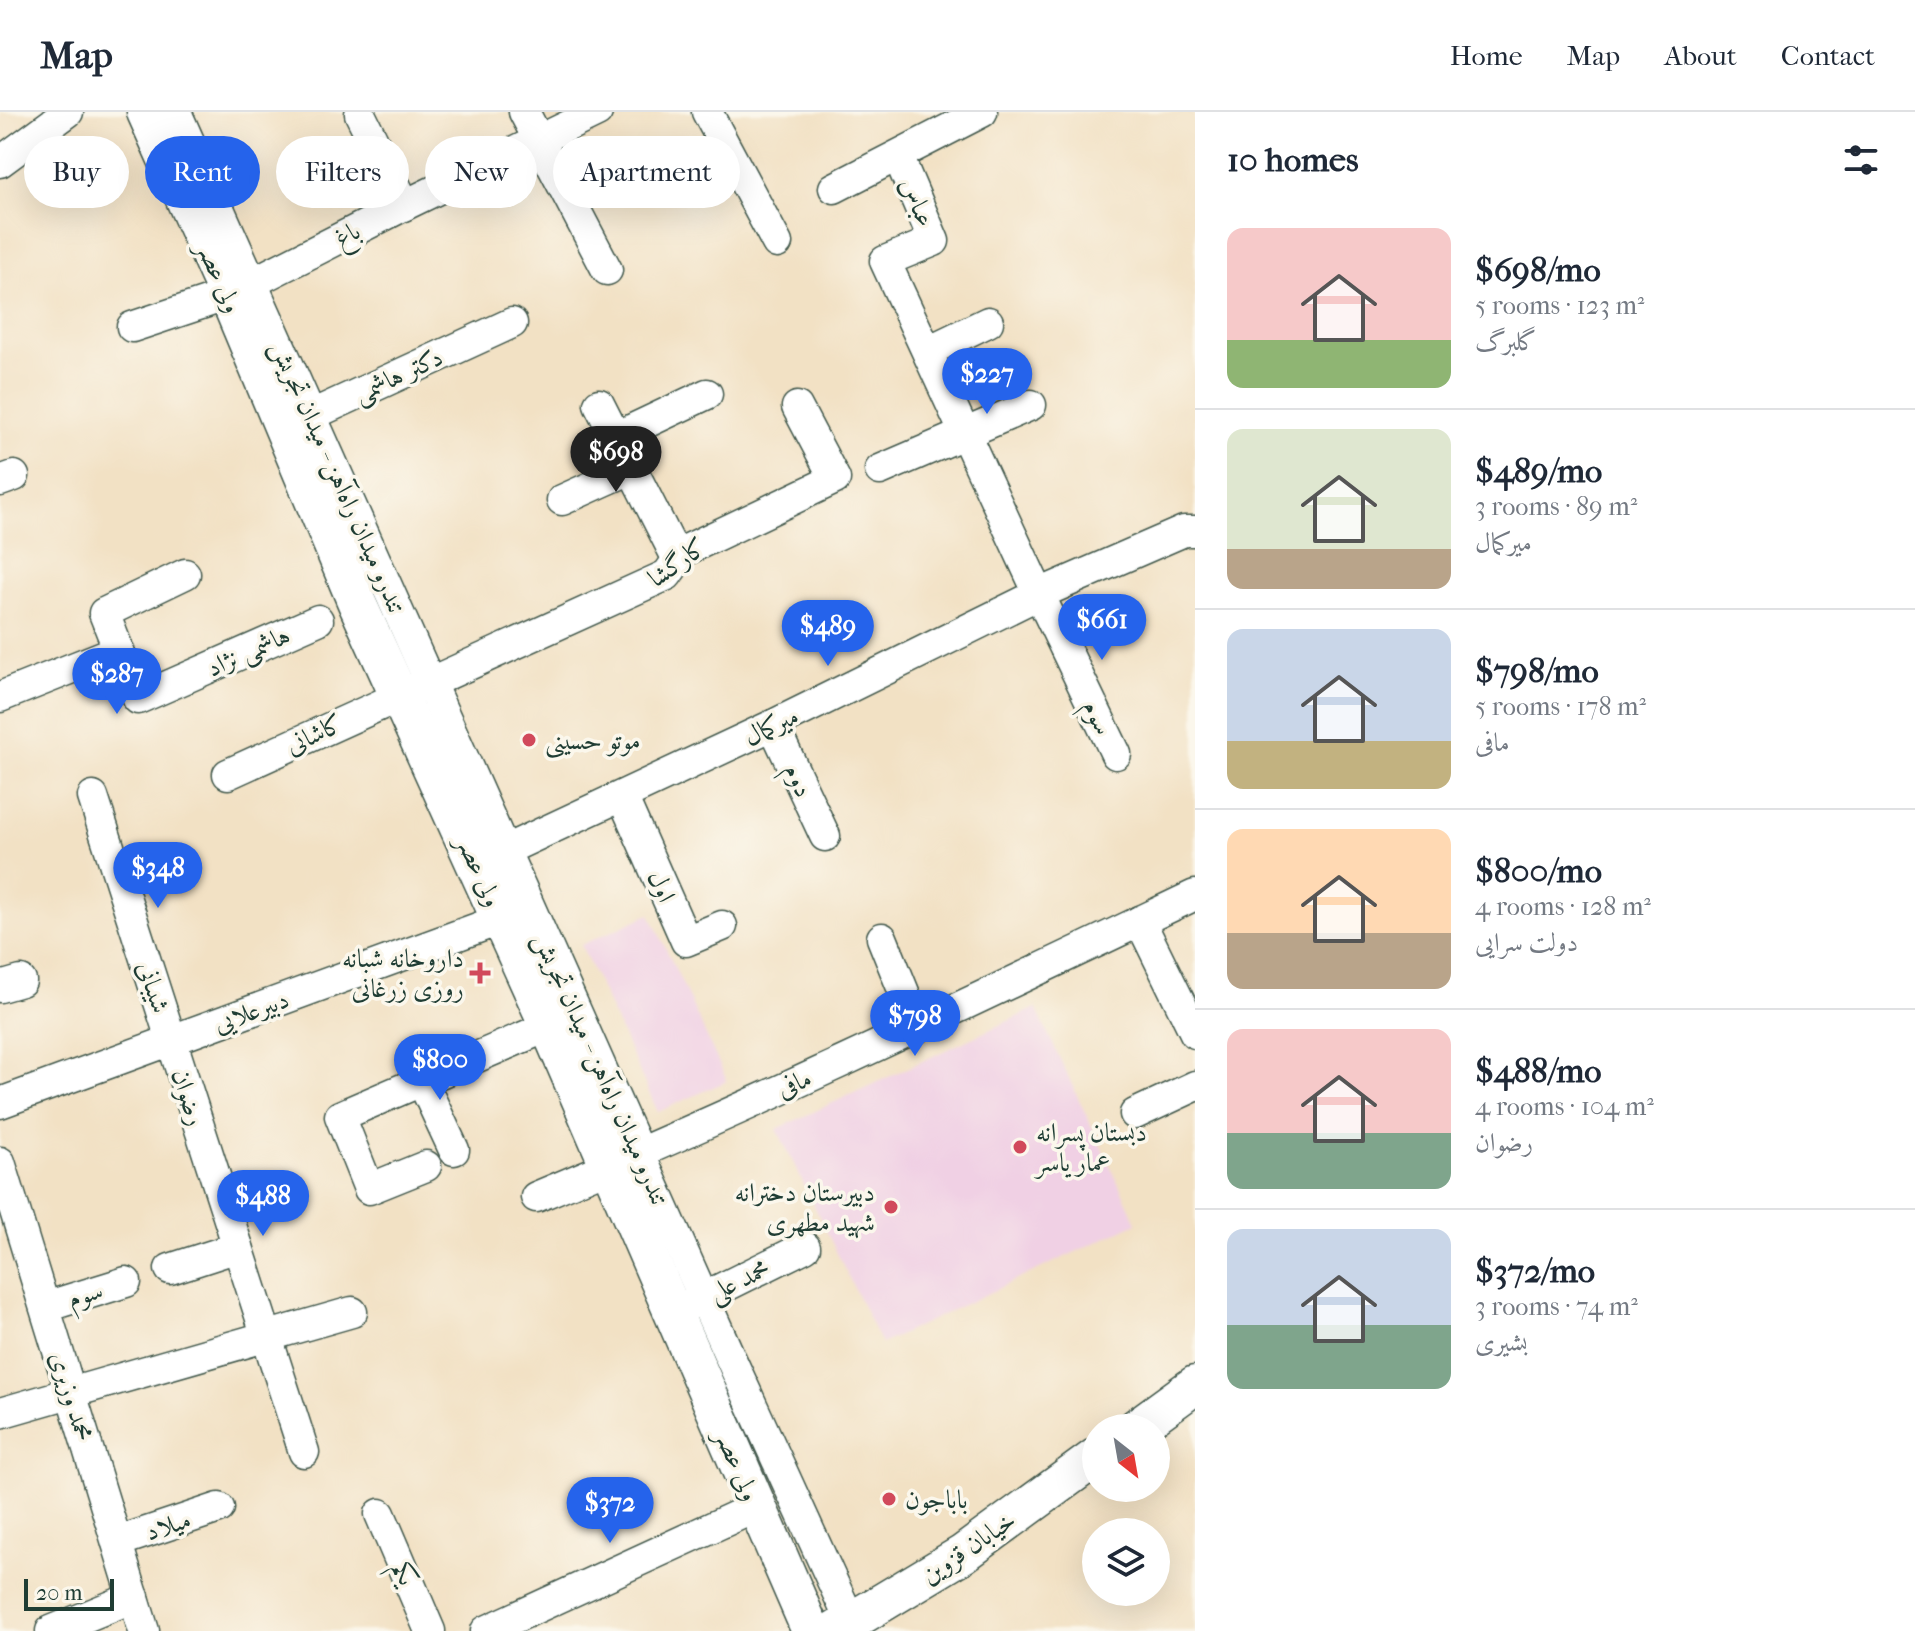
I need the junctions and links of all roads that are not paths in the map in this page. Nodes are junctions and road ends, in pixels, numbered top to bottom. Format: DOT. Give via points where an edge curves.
graph roads {
  1 [pos="68,112"];
  2 [pos="146,112"];
  3 [pos="176,112"];
  4 [pos="524,112"];
  5 [pos="597,112"];
  6 [pos="707,112"];
  7 [pos="360,114"];
  8 [pos="969,115"];
  9 [pos="371,136"];
  10 [pos="536,136"];
  11 [pos="537,139"];
  12 [pos="898,156"];
  13 [pos="0,162"];
  14 [pos="834,188"];
  15 [pos="399,208"];
  16 [pos="777,243"];
  17 [pos="607,270"];
  18 [pos="240,289"];
  19 [pos="988,322"];
  20 [pos="512,323"];
  21 [pos="132,327"];
  22 [pos="928,351"];
  23 [pos="707,394"];
  24 [pos="599,404"];
  25 [pos="1031,405"];
  26 [pos="797,407"];
  27 [pos="298,421"];
  28 [pos="965,432"];
  29 [pos="616,437"];
  30 [pos="633,468"];
  31 [pos="880,470"];
  32 [pos="562,500"];
  33 [pos="1195,531"];
  34 [pos="678,560"];
  35 [pos="185,574"];
  36 [pos="1039,594"];
  37 [pos="318,620"];
  38 [pos="118,650"];
  39 [pos="415,688"];
  40 [pos="0,697"];
  41 [pos="773,725"];
  42 [pos="1116,754"];
  43 [pos="228,774"];
  44 [pos="622,796"];
  45 [pos="93,797"];
  46 [pos="825,836"];
  47 [pos="491,857"];
  48 [pos="1195,895"];
  49 [pos="502,919"];
  50 [pos="1140,921"];
  51 [pos="722,926"];
  52 [pos="882,938"];
  53 [pos="549,1026"];
  54 [pos="918,1027"];
  55 [pos="1195,1033"];
  56 [pos="171,1040"];
  57 [pos="422,1081"];
  58 [pos="1195,1086"];
  59 [pos="0,1103"];
  60 [pos="1135,1114"];
  61 [pos="454,1150"];
  62 [pos="624,1159"];
  63 [pos="426,1166"];
  64 [pos="2,1175"];
  65 [pos="536,1197"];
  66 [pos="238,1247"];
  67 [pos="805,1247"];
  68 [pos="170,1269"];
  69 [pos="126,1282"];
  70 [pos="689,1305"];
  71 [pos="45,1307"];
  72 [pos="352,1312"];
  73 [pos="266,1336"];
  74 [pos="1195,1385"];
  75 [pos="71,1392"];
  76 [pos="0,1413"];
  77 [pos="1155,1414"];
  78 [pos="304,1452"];
  79 [pos="1082,1467"];
  80 [pos="756,1507"];
  81 [pos="219,1508"];
  82 [pos="380,1514"];
  83 [pos="117,1542"];
  84 [pos="134,1597"];
  85 [pos="847,1628"];
  86 [pos="51,1631"];
  87 [pos="144,1631"];
  88 [pos="430,1631"];
  89 [pos="486,1631"];
  90 [pos="811,1631"];
  1 -- 13 [label="street"];
  2 -- 18 [label="main road, ولی عصر"];
  3 -- 18 [label="street"];
  4 -- 10 [label="street"];
  5 -- 11 [label="street, باغ"];
  6 -- 16 [label="street"];
  7 -- 9 [label="street"];
  8 -- 12 [label="street, عباس"];
  11 -- 17 [label="street"];
  12 -- 14 [label="street"];
  12 -- 22 [label="street, عباس" via="934,241 885,261"];
  15 -- 18 [label="street, باغ"];
  18 -- 21 [label="street, باغ"];
  18 -- 27 [label="main road, ولی عصر"];
  19 -- 22 [label="street"];
  20 -- 27 [label="street, دکتر هاشمی"];
  22 -- 28 [label="street, عباس"];
  23 -- 29 [label="street"];
  24 -- 29 [label="street"];
  25 -- 28 [label="street"];
  26 -- 34 [label="street, کارگشا" via="835,479 684,551"];
  27 -- 39 [label="main road, ولی عصر" via="357,603"];
  28 -- 31 [label="street"];
  28 -- 36 [label="street, عباس"];
  29 -- 30 [label="street"];
  30 -- 32 [label="street"];
  30 -- 34 [label="street"];
  33 -- 36 [label="street, میرکمال" via="1184,531"];
  34 -- 39 [label="street, کارگشا" via="667,575"];
  35 -- 38 [label="street, هاشمی نژاد" via="104,613"];
  36 -- 41 [label="street, میرکمال"];
  36 -- 42 [label="street, سوم"];
  37 -- 38 [label="street, هاشمی نژاد" via="138,699"];
  38 -- 40 [label="street"];
  39 -- 43 [label="street, کاشانی"];
  39 -- 47 [label="main road, ولی عصر"];
  41 -- 44 [label="street, میرکمال"];
  41 -- 46 [label="street, دوم"];
  44 -- 47 [label="street, میرکمال"];
  44 -- 51 [label="street, اول" via="686,941"];
  45 -- 56 [label="street, شیبانی"];
  47 -- 49 [label="main road, ولی عصر"];
  47 -- 62 [label="street, تندرو میدان راه‌آهن - میدان تجریش"];
  48 -- 50 [label="street, مافی"];
  49 -- 53 [label="main road, ولی عصر"];
  49 -- 56 [label="street, دبیرعلایی"];
  50 -- 54 [label="street, مافی"];
  50 -- 55 [label="street"];
  52 -- 54 [label="street"];
  53 -- 57 [label="street"];
  53 -- 62 [label="main road, ولی عصر"];
  54 -- 62 [label="street, مافی"];
  56 -- 59 [label="street, دبیرعلایی"];
  56 -- 66 [label="street, رضوان"];
  57 -- 61 [label="street"];
  57 -- 63 [label="street" via="340,1116 369,1189"];
  58 -- 60 [label="street"];
  62 -- 65 [label="street, مافی"];
  62 -- 70 [label="main road, ولی عصر"];
  64 -- 71 [label="street, محمد وزیری"];
  66 -- 68 [label="street"];
  66 -- 73 [label="street, رضوان"];
  67 -- 70 [label="street, محمد علی"];
  69 -- 71 [label="street, سوم"];
  70 -- 80 [label="main road, ولی عصر"];
  70 -- 85 [label="street"];
  71 -- 75 [label="street, محمد وزیری"];
  72 -- 73 [label="street"];
  73 -- 75 [label="street"];
  73 -- 78 [label="street, رضوان"];
  74 -- 77 [label="main road"];
  75 -- 76 [label="street"];
  75 -- 83 [label="street, محمد وزیری"];
  79 -- 85 [label="main road, خیابان قزوین" via="963,1554"];
  80 -- 89 [label="street"];
  80 -- 90 [label="main road, ولی عصر"];
  81 -- 83 [label="street, میلاد"];
  82 -- 88 [label="street, یکم"];
  83 -- 84 [label="street, محمد وزیری"];
  84 -- 86 [label="street"];
  84 -- 87 [label="street, محمد وزیری"];
}
